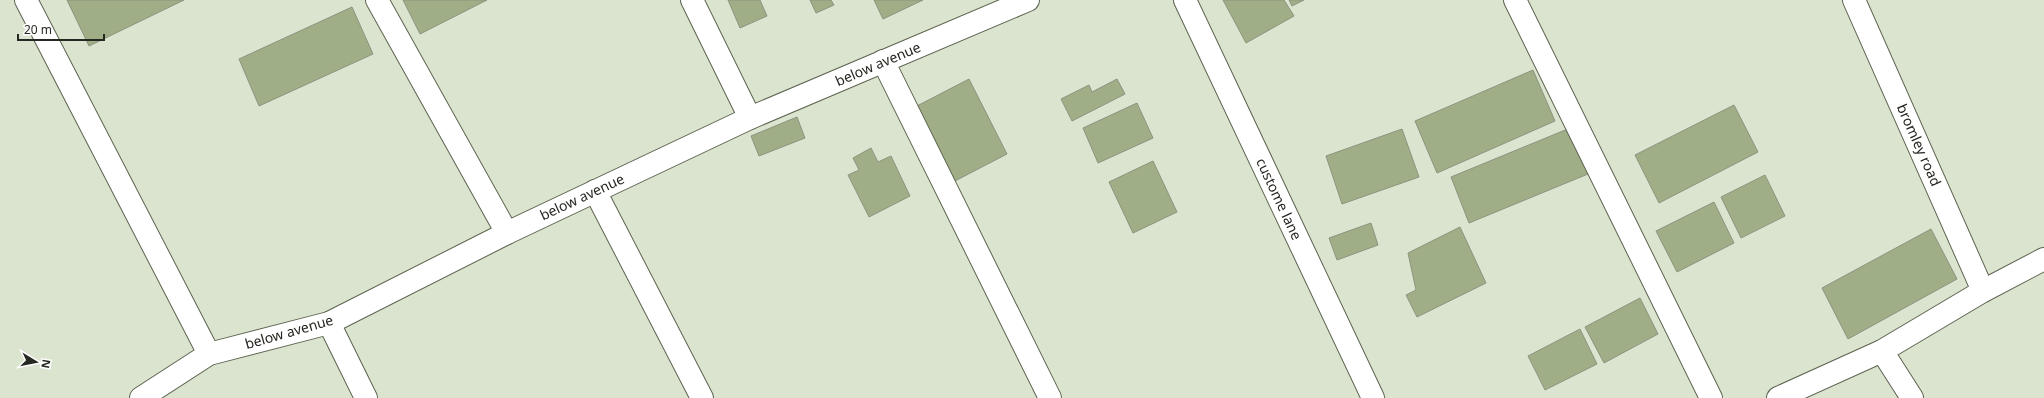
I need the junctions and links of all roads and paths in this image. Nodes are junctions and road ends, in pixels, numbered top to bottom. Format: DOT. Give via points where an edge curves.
graph roads {
  1 [pos="26,0"];
  2 [pos="377,0"];
  3 [pos="692,0"];
  4 [pos="1028,0"];
  5 [pos="1185,0"];
  6 [pos="1514,0"];
  7 [pos="1854,0"];
  8 [pos="883,61"];
  9 [pos="750,118"];
  10 [pos="595,191"];
  11 [pos="507,233"];
  12 [pos="2044,259"];
  13 [pos="1983,291"];
  14 [pos="329,323"];
  15 [pos="1882,352"];
  16 [pos="209,354"];
  17 [pos="141,398"];
  18 [pos="366,398"];
  19 [pos="702,398"];
  20 [pos="1050,398"];
  21 [pos="1373,398"];
  22 [pos="1711,398"];
  23 [pos="1778,398"];
  24 [pos="1912,398"];
  1 -- 16 [label="street"];
  2 -- 11 [label="street"];
  3 -- 9 [label="street"];
  4 -- 8 [label="street, below avenue"];
  5 -- 21 [label="street, custome lane"];
  6 -- 22 [label="street"];
  7 -- 13 [label="street, bromley road"];
  8 -- 9 [label="street, below avenue"];
  8 -- 20 [label="street"];
  9 -- 10 [label="street, below avenue"];
  10 -- 11 [label="street, below avenue"];
  10 -- 19 [label="street"];
  11 -- 14 [label="street, below avenue"];
  12 -- 13 [label="street"];
  13 -- 15 [label="street"];
  14 -- 16 [label="street, below avenue"];
  14 -- 18 [label="street"];
  15 -- 23 [label="street"];
  15 -- 24 [label="street"];
  16 -- 17 [label="street, below avenue"];
}
